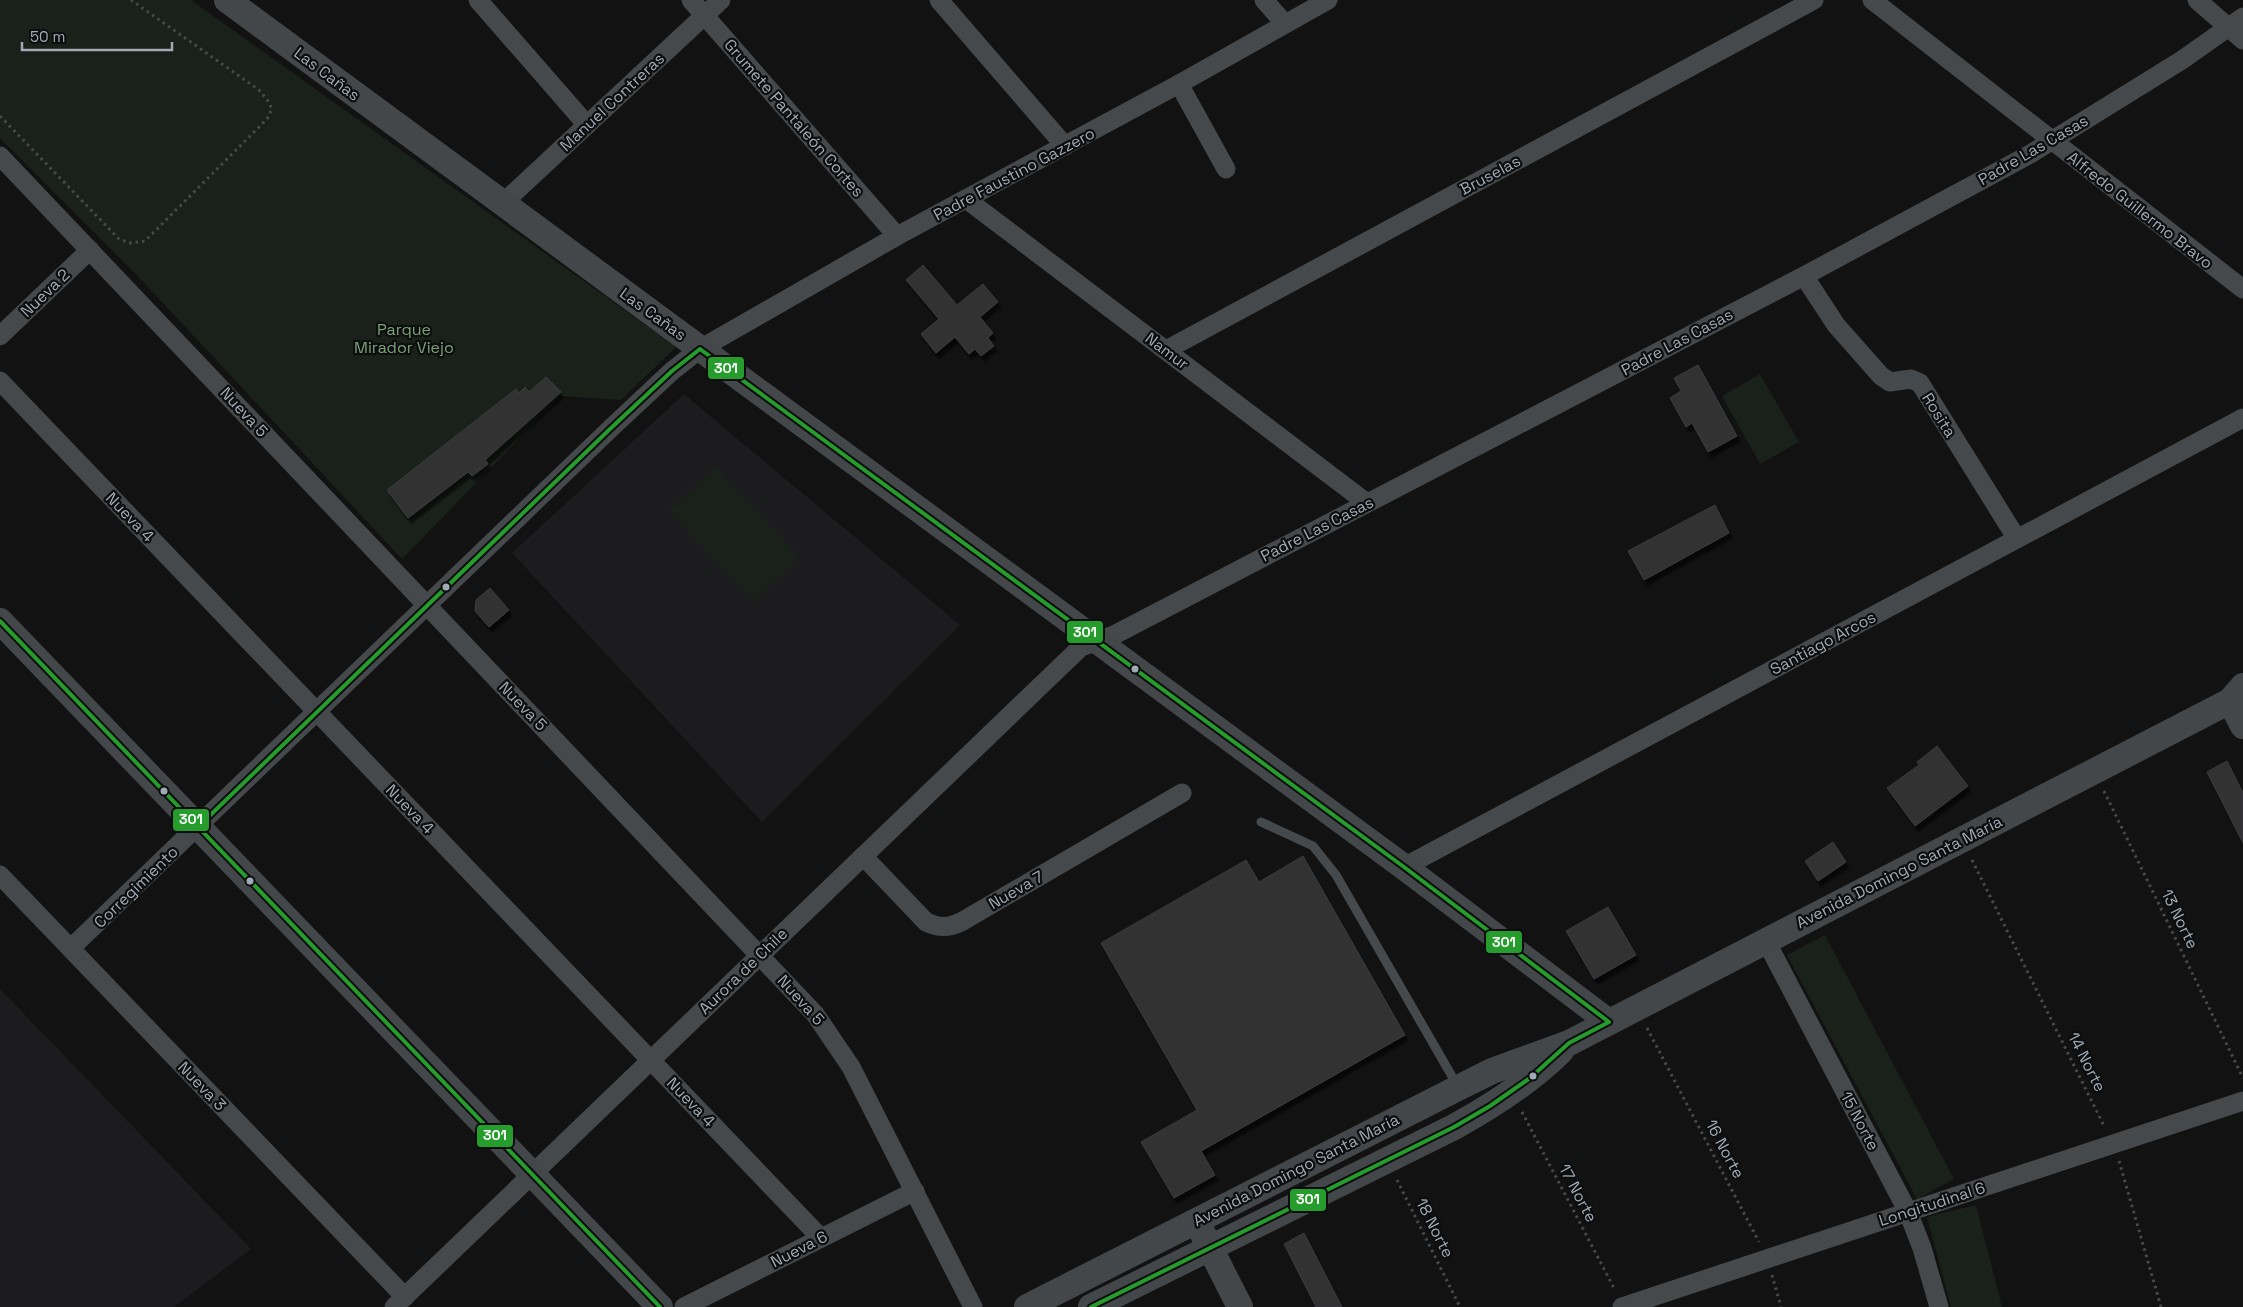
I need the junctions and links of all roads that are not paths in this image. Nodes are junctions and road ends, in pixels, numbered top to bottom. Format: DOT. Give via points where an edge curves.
graph roads {
  1 [pos="227,0"];
  2 [pos="478,0"];
  3 [pos="691,0"];
  4 [pos="721,0"];
  5 [pos="939,0"];
  6 [pos="1264,0"];
  7 [pos="1328,0"];
  8 [pos="1814,0"];
  9 [pos="1872,0"];
  10 [pos="2197,0"];
  11 [pos="705,15"];
  12 [pos="1285,24"];
  13 [pos="2239,28"];
  14 [pos="1178,84"];
  15 [pos="587,125"];
  16 [pos="2051,141"];
  17 [pos="1065,146"];
  18 [pos="0,156"];
  19 [pos="1226,169"];
  20 [pos="966,199"];
  21 [pos="502,204"];
  22 [pos="898,236"];
  23 [pos="90,250"];
  24 [pos="1804,276"];
  25 [pos="2243,290"];
  26 [pos="0,336"];
  27 [pos="700,349"];
  28 [pos="1166,350"];
  29 [pos="0,381"];
  30 [pos="2243,418"];
  31 [pos="1367,503"];
  32 [pos="2016,539"];
  33 [pos="427,606"];
  34 [pos="0,620"];
  35 [pos="1096,641"];
  36 [pos="2239,696"];
  37 [pos="317,712"];
  38 [pos="2243,726"];
  39 [pos="1182,793"];
  40 [pos="1261,822"];
  41 [pos="198,827"];
  42 [pos="863,856"];
  43 [pos="1404,867"];
  44 [pos="0,874"];
  45 [pos="1766,941"];
  46 [pos="70,948"];
  47 [pos="760,955"];
  48 [pos="1609,1022"];
  49 [pos="1569,1043"];
  50 [pos="651,1060"];
  51 [pos="1458,1088"];
  52 [pos="2243,1101"];
  53 [pos="532,1174"];
  54 [pos="915,1191"];
  55 [pos="1908,1212"];
  56 [pos="1196,1221"];
  57 [pos="821,1238"];
  58 [pos="1210,1247"];
  59 [pos="400,1302"];
  60 [pos="660,1307"];
  61 [pos="684,1307"];
  62 [pos="973,1307"];
  63 [pos="1027,1307"];
  64 [pos="1091,1307"];
  65 [pos="1240,1307"];
  66 [pos="1623,1307"];
  67 [pos="1938,1307"];
  1 -- 21 [label="street, Las Cañas"];
  2 -- 15 [label="street"];
  3 -- 11 [label="street, Grumete Pantaleón Cortes"];
  4 -- 11 [label="street, Manuel Contreras"];
  5 -- 17 [label="street"];
  6 -- 12 [label="street"];
  7 -- 12 [label="street, Padre Faustino Gazzero"];
  8 -- 28 [label="street, Bruselas"];
  9 -- 16 [label="street, Alfredo Guillermo Bravo"];
  10 -- 13 [label="street"];
  11 -- 15 [label="street, Manuel Contreras"];
  11 -- 22 [label="street, Grumete Pantaleón Cortes"];
  12 -- 14 [label="street, Padre Faustino Gazzero"];
  13 -- 16 [label="street, Padre Las Casas"];
  14 -- 17 [label="street, Padre Faustino Gazzero"];
  14 -- 19 [label="street"];
  15 -- 21 [label="street, Manuel Contreras"];
  16 -- 24 [label="street, Padre Las Casas"];
  16 -- 25 [label="street, Alfredo Guillermo Bravo"];
  17 -- 20 [label="street, Padre Faustino Gazzero"];
  18 -- 23 [label="street, Nueva 5"];
  20 -- 22 [label="street, Padre Faustino Gazzero"];
  20 -- 28 [label="street, Namur"];
  21 -- 27 [label="street, Las Cañas"];
  22 -- 27 [label="street, Padre Faustino Gazzero"];
  23 -- 26 [label="street, Nueva 2"];
  23 -- 33 [label="street, Nueva 5"];
  24 -- 31 [label="street, Padre Las Casas"];
  24 -- 32 [label="street, Rosita" via="1836,325 1885,380 1894,383 1911,379 1920,383"];
  27 -- 33 [label="street, Corregimiento" via="672,371"];
  27 -- 35 [label="street, Las Cañas"];
  28 -- 31 [label="street, Namur"];
  29 -- 37 [label="street, Nueva 4"];
  30 -- 32 [label="street, Santiago Arcos"];
  31 -- 35 [label="street, Padre Las Casas" via="1114,635"];
  32 -- 43 [label="street, Santiago Arcos"];
  33 -- 37 [label="street, Corregimiento"];
  33 -- 47 [label="street, Nueva 5"];
  34 -- 41 [label="street"];
  35 -- 42 [label="street, Aurora de Chile" via="1081,647"];
  35 -- 43 [label="street, Las Cañas"];
  36 -- 38 [label="street"];
  36 -- 45 [label="street, Avenida Domingo Santa María"];
  37 -- 41 [label="street, Corregimiento"];
  37 -- 50 [label="street, Nueva 4"];
  39 -- 42 [label="street, Nueva 7" via="961,922 947,927 926,922"];
  40 -- 51 [label="lane" via="1313,846 1325,860"];
  41 -- 46 [label="street, Corregimiento"];
  41 -- 53 [label="street"];
  42 -- 47 [label="street, Aurora de Chile"];
  43 -- 48 [label="street, Las Cañas"];
  44 -- 46 [label="street, Nueva 3"];
  45 -- 48 [label="street, Avenida Domingo Santa María"];
  45 -- 55 [label="street, 15 Norte"];
  46 -- 59 [label="street, Nueva 3"];
  47 -- 50 [label="street, Aurora de Chile"];
  47 -- 54 [label="street, Nueva 5" via="815,1014 839,1047"];
  48 -- 49 [label="street, Avenida Domingo Santa María"];
  49 -- 51 [label="street, Avenida Domingo Santa María" via="1492,1071"];
  49 -- 58 [label="street, Avenida Domingo Santa María" via="1550,1062 1505,1096 1454,1127"];
  50 -- 53 [label="street, Aurora de Chile"];
  50 -- 57 [label="street, Nueva 4"];
  51 -- 56 [label="street, Avenida Domingo Santa María"];
  52 -- 55 [label="street, Longitudinal 6"];
  53 -- 59 [label="street, Aurora de Chile"];
  53 -- 60 [label="street"];
  54 -- 57 [label="street, Nueva 6"];
  54 -- 62 [label="street, Nueva 5"];
  55 -- 66 [label="street, Longitudinal 6"];
  55 -- 67 [label="street, 15 Norte" via="1922,1248"];
  56 -- 58 [label="street"];
  56 -- 63 [label="street, Avenida Domingo Santa María"];
  57 -- 61 [label="street, Nueva 6"];
  58 -- 64 [label="street, Avenida Domingo Santa María"];
  58 -- 65 [label="street"];
}
